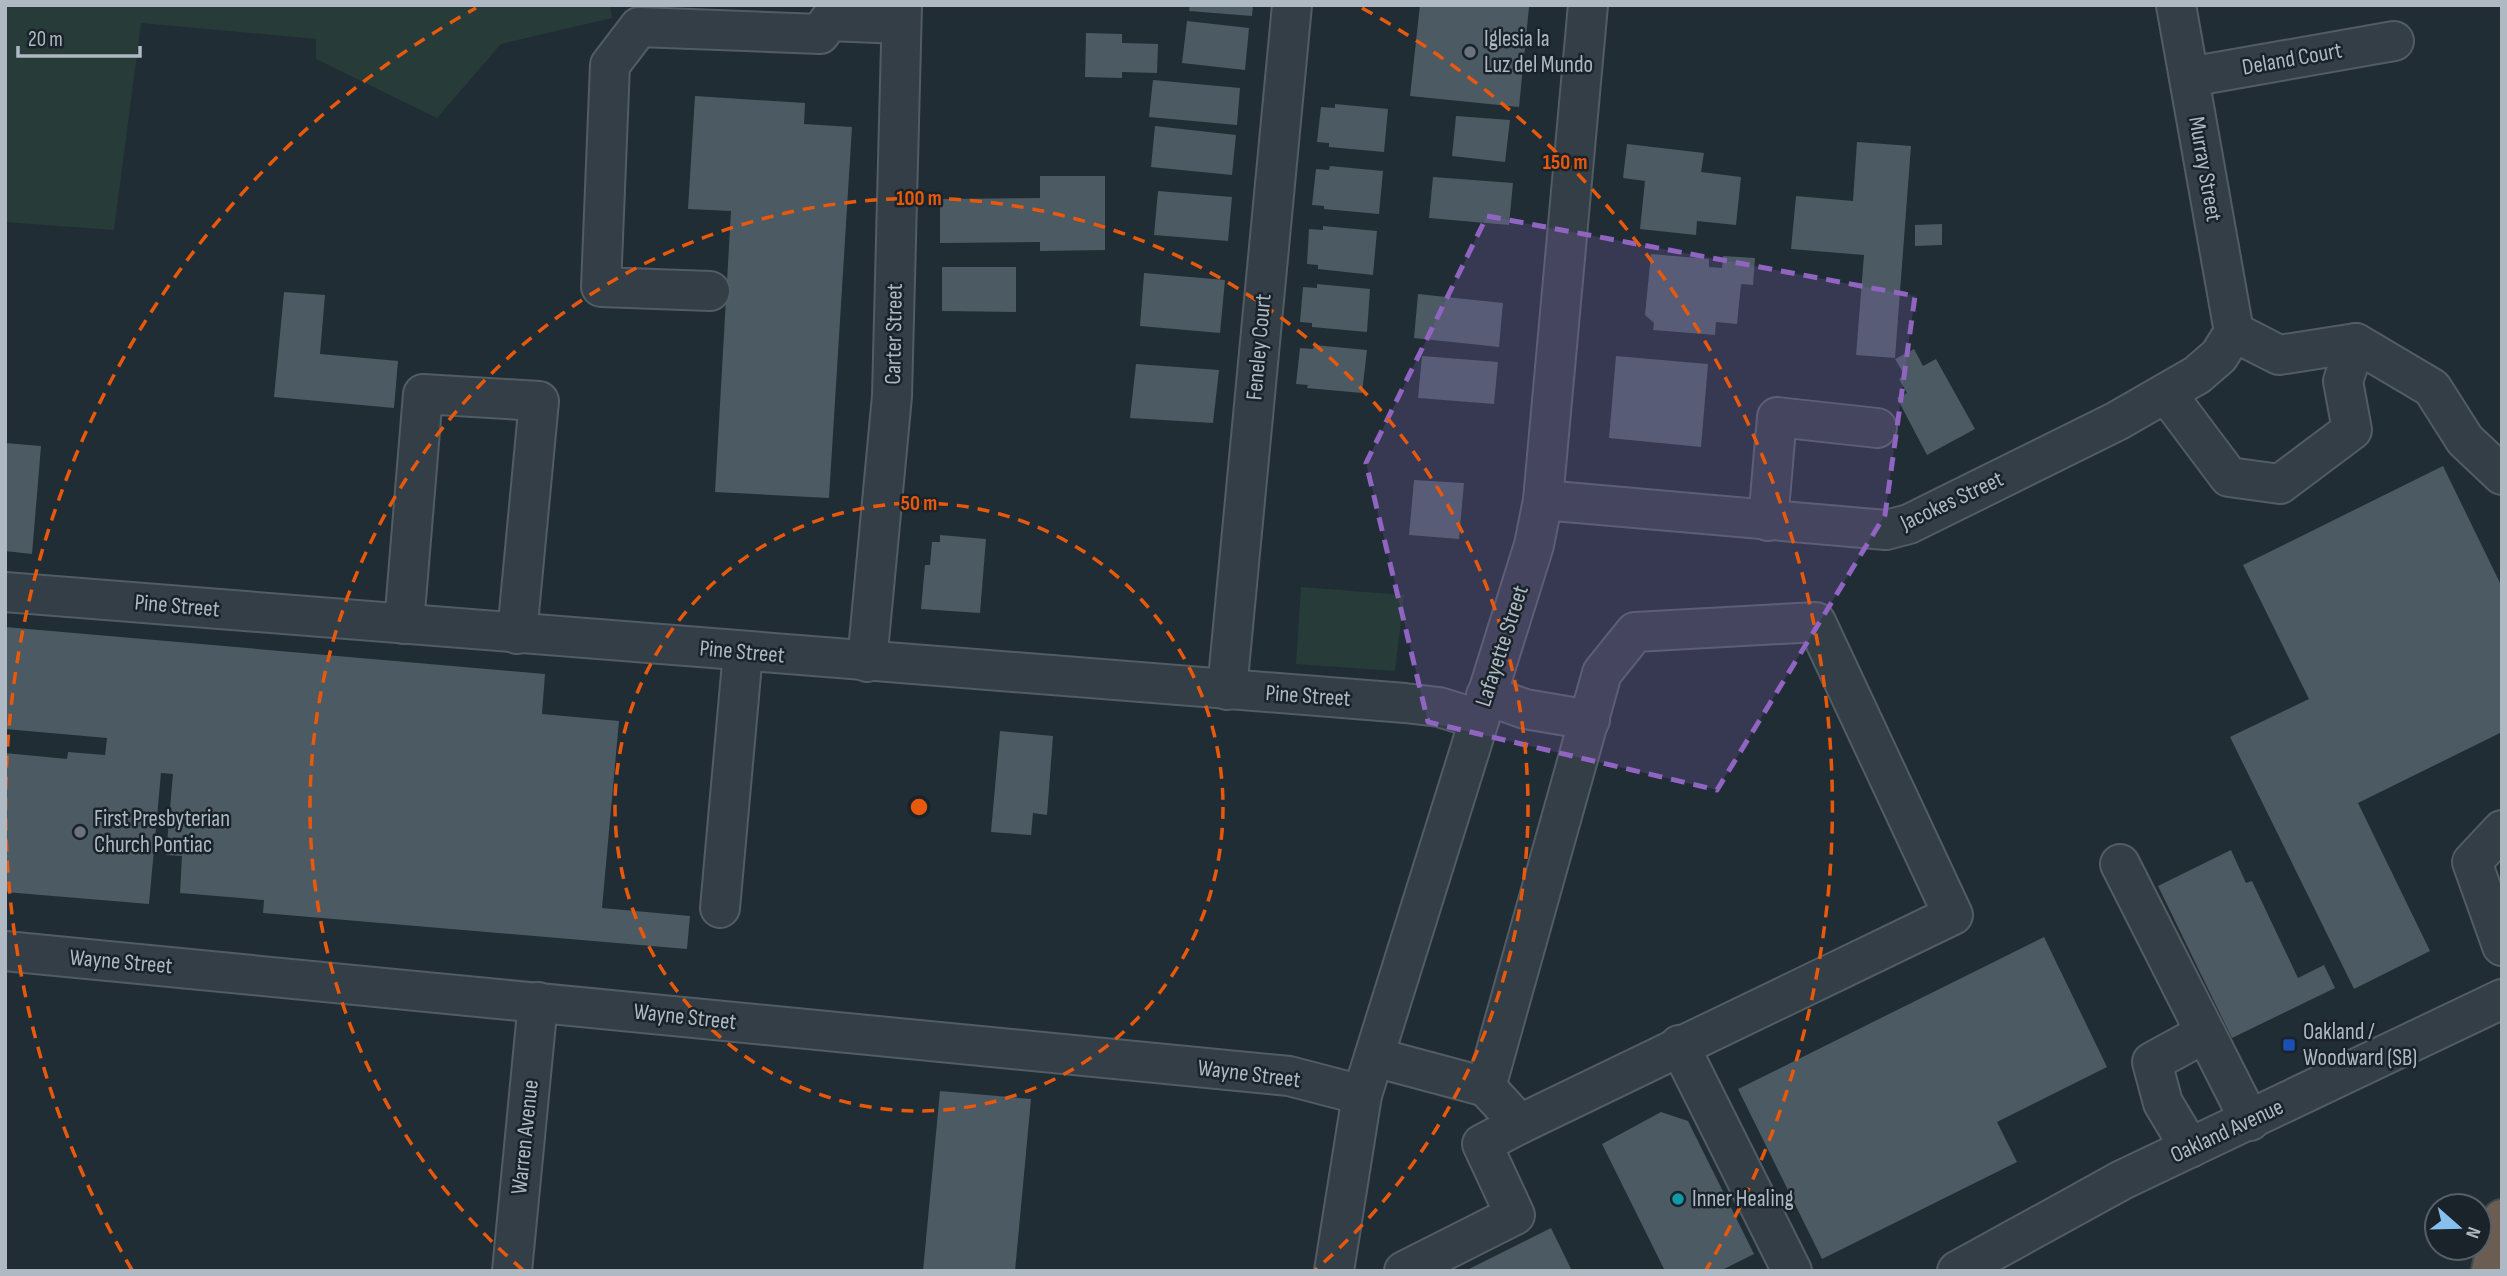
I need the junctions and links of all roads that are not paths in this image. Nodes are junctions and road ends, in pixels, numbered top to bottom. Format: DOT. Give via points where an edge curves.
graph roads {
  1 [pos="1292,5"];
  2 [pos="1588,5"];
  3 [pos="2176,5"];
  4 [pos="830,13"];
  5 [pos="901,14"];
  6 [pos="639,16"];
  7 [pos="2395,41"];
  8 [pos="2189,77"];
  9 [pos="710,291"];
  10 [pos="2234,332"];
  11 [pos="2356,343"];
  12 [pos="2166,393"];
  13 [pos="1877,428"];
  14 [pos="2502,475"];
  15 [pos="1543,500"];
  16 [pos="1768,521"];
  17 [pos="5,592"];
  18 [pos="404,624"];
  19 [pos="517,634"];
  20 [pos="743,652"];
  21 [pos="867,662"];
  22 [pos="1227,690"];
  23 [pos="1482,707"];
  24 [pos="1590,720"];
  25 [pos="2502,830"];
  26 [pos="2120,864"];
  27 [pos="720,908"];
  28 [pos="2502,946"];
  29 [pos="5,951"];
  30 [pos="2502,999"];
  31 [pos="538,1002"];
  32 [pos="2205,1033"];
  33 [pos="1679,1045"];
  34 [pos="1374,1057"];
  35 [pos="1486,1087"];
  36 [pos="1362,1095"];
  37 [pos="2250,1121"];
  38 [pos="1520,1124"];
  39 [pos="2190,1149"];
  40 [pos="2502,1219"];
  41 [pos="512,1271"];
  42 [pos="1334,1271"];
  43 [pos="1404,1271"];
  44 [pos="1792,1271"];
  45 [pos="1957,1271"];
  46 [pos="2491,1271"];
  1 -- 22 [label="street, Feneley Court"];
  2 -- 15 [label="street, Lafayette Street"];
  3 -- 8 [label="street, Murray Street"];
  4 -- 5 [label="street"];
  4 -- 6 [label="street" via="820,34"];
  5 -- 21 [label="street, Carter Street" via="892,396"];
  6 -- 9 [label="street" via="610,65 601,287"];
  7 -- 8 [label="street, Deland Court"];
  8 -- 10 [label="street, Murray Street"];
  10 -- 11 [label="street" via="2279,355"];
  10 -- 12 [label="street, Jacokes Street" via="2219,356"];
  11 -- 12 [label="street" via="2343,381 2352,430 2280,484 2229,477"];
  11 -- 14 [label="street" via="2431,388 2465,440"];
  12 -- 16 [label="street, Jacokes Street" via="1909,524 1867,530"];
  13 -- 16 [label="street" via="1777,417"];
  15 -- 16 [label="street, Jacokes Street"];
  15 -- 23 [label="street, Lafayette Street" via="1534,545"];
  17 -- 18 [label="street, Pine Street"];
  18 -- 19 [label="street, Pine Street"];
  18 -- 19 [label="street" via="423,394 539,401"];
  19 -- 20 [label="street, Pine Street"];
  20 -- 21 [label="street, Pine Street"];
  20 -- 27 [label="street"];
  21 -- 22 [label="street, Pine Street"];
  22 -- 23 [label="street, Pine Street"];
  23 -- 24 [label="street, Pine Street"];
  23 -- 34 [label="street, Lafayette Street"];
  24 -- 33 [label="street" via="1602,673 1635,632 1815,622 1953,915"];
  24 -- 35 [label="street"];
  25 -- 28 [label="street" via="2472,862"];
  26 -- 32 [label="street"];
  29 -- 31 [label="street, Wayne Street"];
  30 -- 37 [label="street, Oakland Avenue"];
  31 -- 36 [label="street, Wayne Street" via="1289,1076"];
  31 -- 41 [label="street, Warren Avenue"];
  32 -- 37 [label="street"];
  32 -- 39 [label="street" via="2152,1062 2163,1103"];
  33 -- 38 [label="street"];
  33 -- 44 [label="street"];
  34 -- 35 [label="street"];
  34 -- 36 [label="street, Lafayette Street"];
  35 -- 38 [label="street"];
  36 -- 42 [label="street, Lafayette Street"];
  37 -- 39 [label="street, Oakland Avenue"];
  38 -- 43 [label="street" via="1482,1144 1515,1214"];
  39 -- 45 [label="street, Oakland Avenue" via="2122,1180"];
  40 -- 46 [label="highway"];
}
